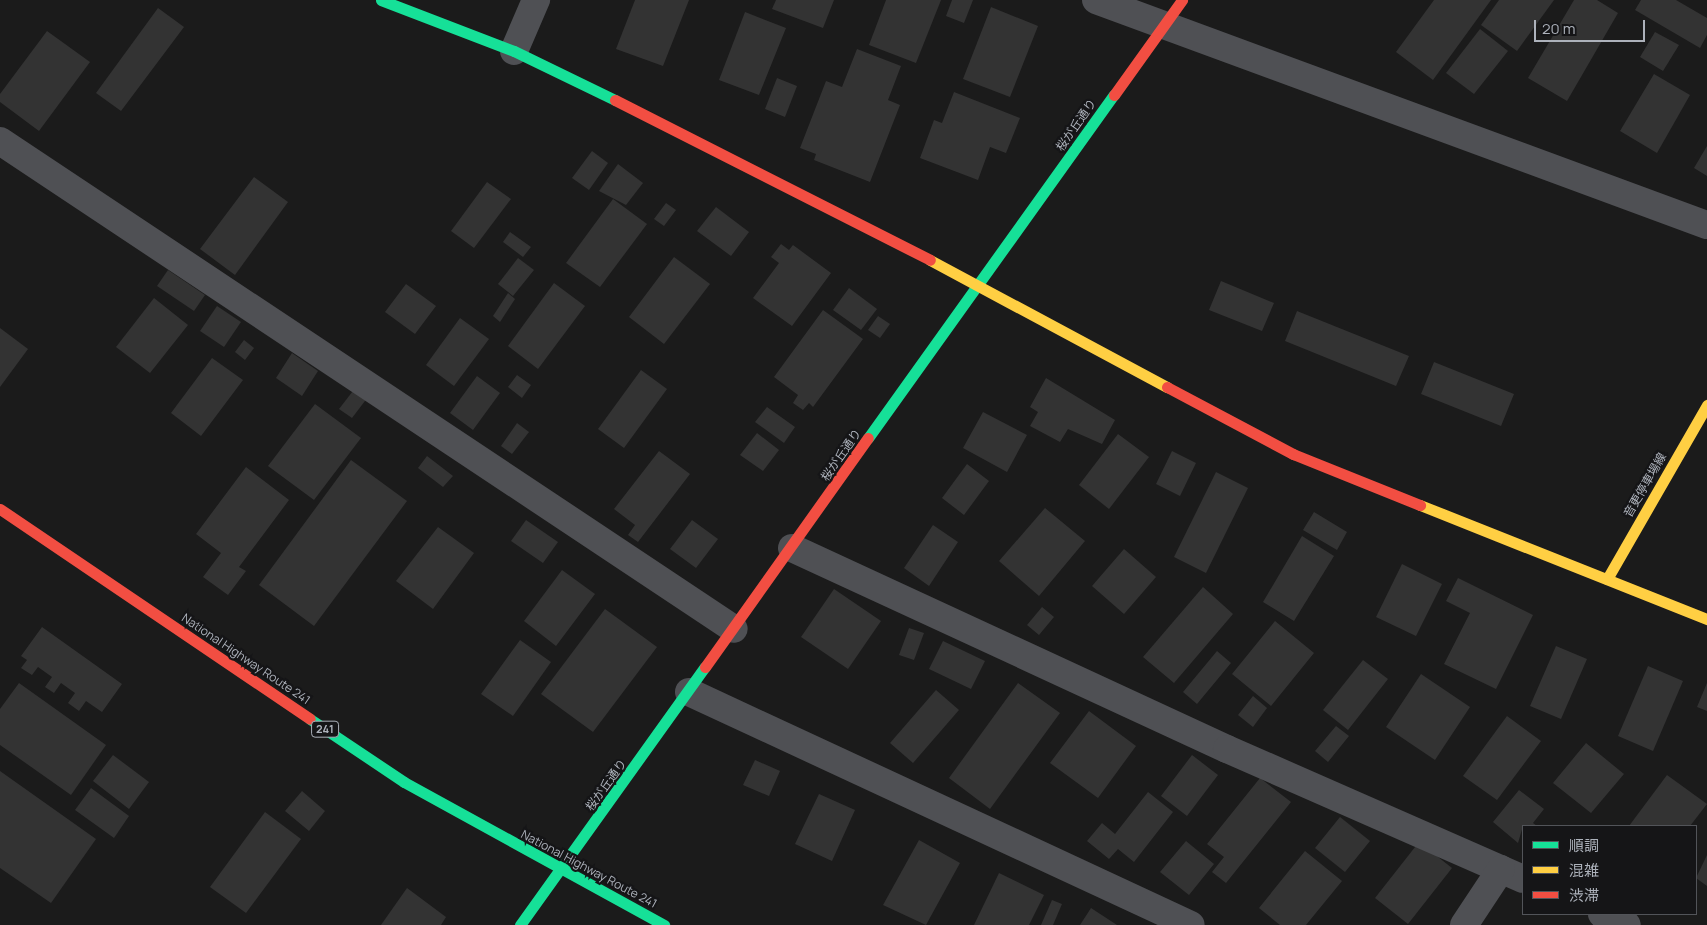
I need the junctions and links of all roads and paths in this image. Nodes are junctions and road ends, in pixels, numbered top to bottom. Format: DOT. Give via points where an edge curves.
graph roads {
  1 [pos="381,0"];
  2 [pos="536,0"];
  3 [pos="1096,0"];
  4 [pos="1182,0"];
  5 [pos="1162,28"];
  6 [pos="514,51"];
  7 [pos="0,141"];
  8 [pos="1707,225"];
  9 [pos="976,289"];
  10 [pos="1707,405"];
  11 [pos="0,510"];
  12 [pos="792,548"];
  13 [pos="1607,579"];
  14 [pos="1707,619"];
  15 [pos="734,629"];
  16 [pos="689,692"];
  17 [pos="561,871"];
  18 [pos="1512,874"];
  19 [pos="1604,915"];
  20 [pos="520,925"];
  21 [pos="664,925"];
  22 [pos="1191,925"];
  23 [pos="1464,925"];
  24 [pos="1627,925"];
  1 -- 6 [label="main road"];
  2 -- 6 [label="street"];
  3 -- 5 [label="street"];
  4 -- 5 [label="main road, 桜が丘通り"];
  5 -- 8 [label="street"];
  5 -- 9 [label="main road, 桜が丘通り"];
  6 -- 9 [label="main road" via="787,184"];
  7 -- 15 [label="street"];
  9 -- 12 [label="main road, 桜が丘通り"];
  9 -- 13 [label="main road" via="1293,454"];
  10 -- 13 [label="main road, 音更停車場線"];
  11 -- 17 [label="main road, National Highway Route 241 / 241" via="404,782"];
  12 -- 15 [label="main road, 桜が丘通り"];
  12 -- 18 [label="street" via="1226,749"];
  13 -- 14 [label="main road"];
  15 -- 16 [label="main road, 桜が丘通り"];
  16 -- 17 [label="main road, 桜が丘通り"];
  16 -- 22 [label="street"];
  17 -- 20 [label="main road, 桜が丘通り"];
  17 -- 21 [label="main road, National Highway Route 241 / 241"];
  18 -- 23 [label="street"];
  19 -- 24 [label="street"];
}
